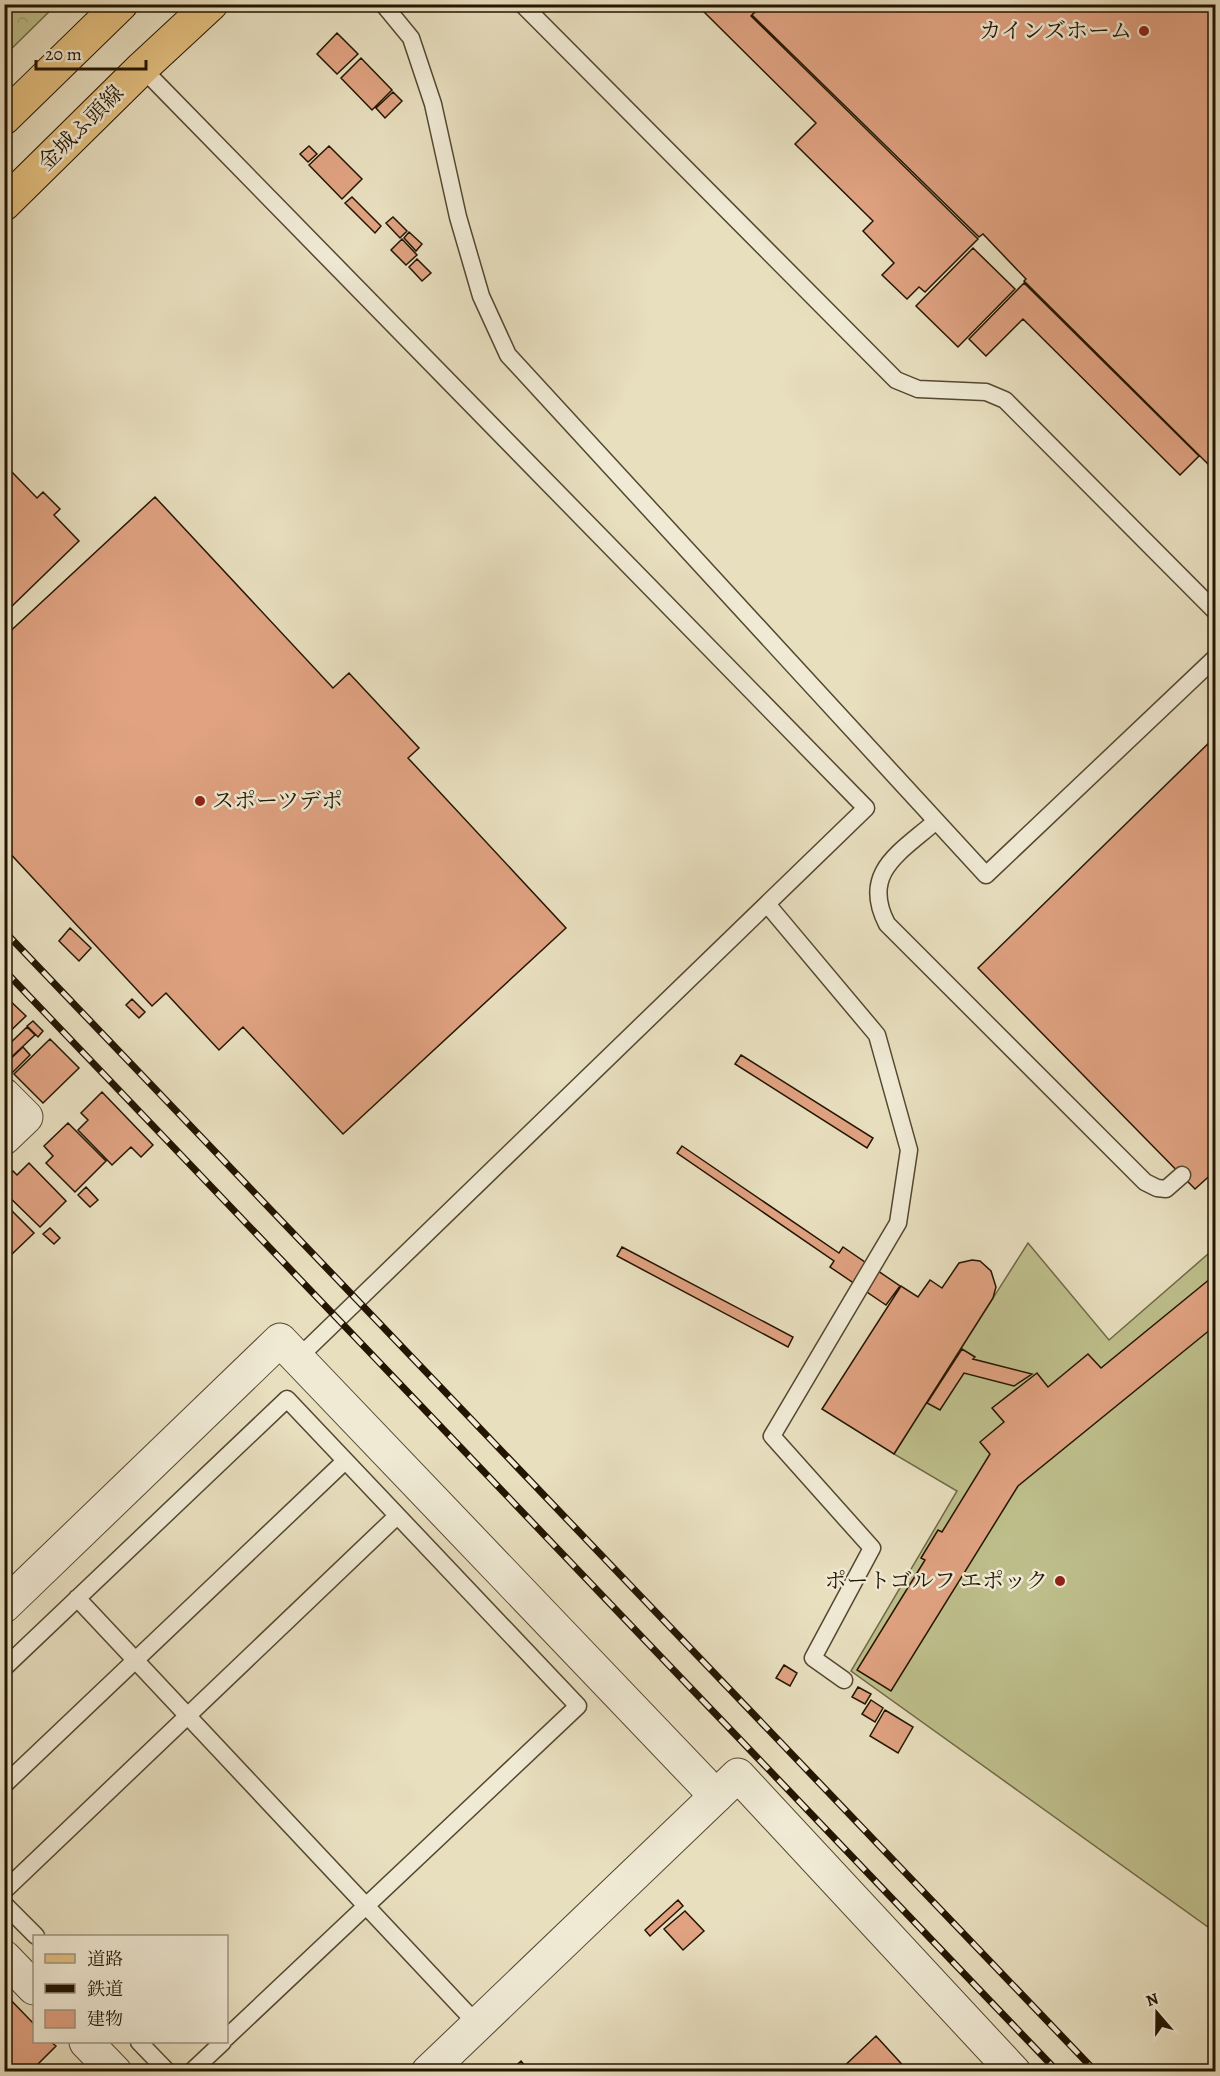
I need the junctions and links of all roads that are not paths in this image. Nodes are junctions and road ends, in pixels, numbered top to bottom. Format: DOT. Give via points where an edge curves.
graph roads {
  1 [pos="121,4"];
  2 [pos="211,4"];
  3 [pos="383,4"];
  4 [pos="522,4"];
  5 [pos="142,68"];
  6 [pos="4,118"];
  7 [pos="4,204"];
  8 [pos="1215,612"];
  9 [pos="1215,657"];
  10 [pos="936,821"];
  11 [pos="767,904"];
  12 [pos="4,1095"];
  13 [pos="4,1138"];
  14 [pos="1182,1176"];
  15 [pos="298,1358"];
  16 [pos="345,1461"];
  17 [pos="397,1515"];
  18 [pos="77,1598"];
  19 [pos="4,1606"];
  20 [pos="136,1661"];
  21 [pos="4,1668"];
  22 [pos="844,1680"];
  23 [pos="187,1715"];
  24 [pos="4,1785"];
  25 [pos="716,1796"];
  26 [pos="4,1890"];
  27 [pos="4,1904"];
  28 [pos="367,1907"];
  29 [pos="35,1935"];
  30 [pos="4,1957"];
  31 [pos="33,1987"];
  32 [pos="477,2024"];
  33 [pos="228,2036"];
  34 [pos="87,2043"];
  35 [pos="140,2043"];
  36 [pos="222,2043"];
  37 [pos="116,2072"];
  38 [pos="168,2072"];
  39 [pos="191,2072"];
  40 [pos="428,2072"];
  41 [pos="1014,2072"];
  1 -- 6 [label="main road"];
  2 -- 5 [label="main road, 金城ふ頭線"];
  3 -- 10 [label="lane" via="411,38 433,104 458,217 481,296 508,355"];
  4 -- 8 [label="lane" via="896,380 918,388 986,392 1005,400"];
  5 -- 7 [label="main road, 金城ふ頭線"];
  5 -- 11 [label="lane" via="866,808"];
  9 -- 10 [label="lane" via="986,875"];
  10 -- 14 [label="lane" via="883,869 877,886 878,907 887,924 1145,1182 1166,1189"];
  11 -- 15 [label="lane"];
  11 -- 22 [label="lane" via="876,1035 909,1150 898,1223 772,1436 872,1548 813,1658"];
  12 -- 13 [label="street" via="26,1117"];
  15 -- 19 [label="street" via="280,1340"];
  15 -- 25 [label="street"];
  16 -- 17 [label="lane"];
  16 -- 18 [label="lane" via="287,1399"];
  16 -- 20 [label="lane"];
  17 -- 23 [label="lane"];
  17 -- 28 [label="lane" via="578,1706"];
  18 -- 20 [label="lane"];
  18 -- 21 [label="lane"];
  20 -- 23 [label="lane"];
  20 -- 24 [label="lane"];
  23 -- 26 [label="lane"];
  23 -- 28 [label="lane"];
  25 -- 32 [label="street"];
  25 -- 41 [label="street" via="738,1775"];
  27 -- 29 [label="lane"];
  28 -- 32 [label="lane"];
  28 -- 33 [label="lane"];
  30 -- 31 [label="street"];
  32 -- 40 [label="street"];
  34 -- 37 [label="street"];
  35 -- 38 [label="lane"];
  36 -- 39 [label="lane"];
}
